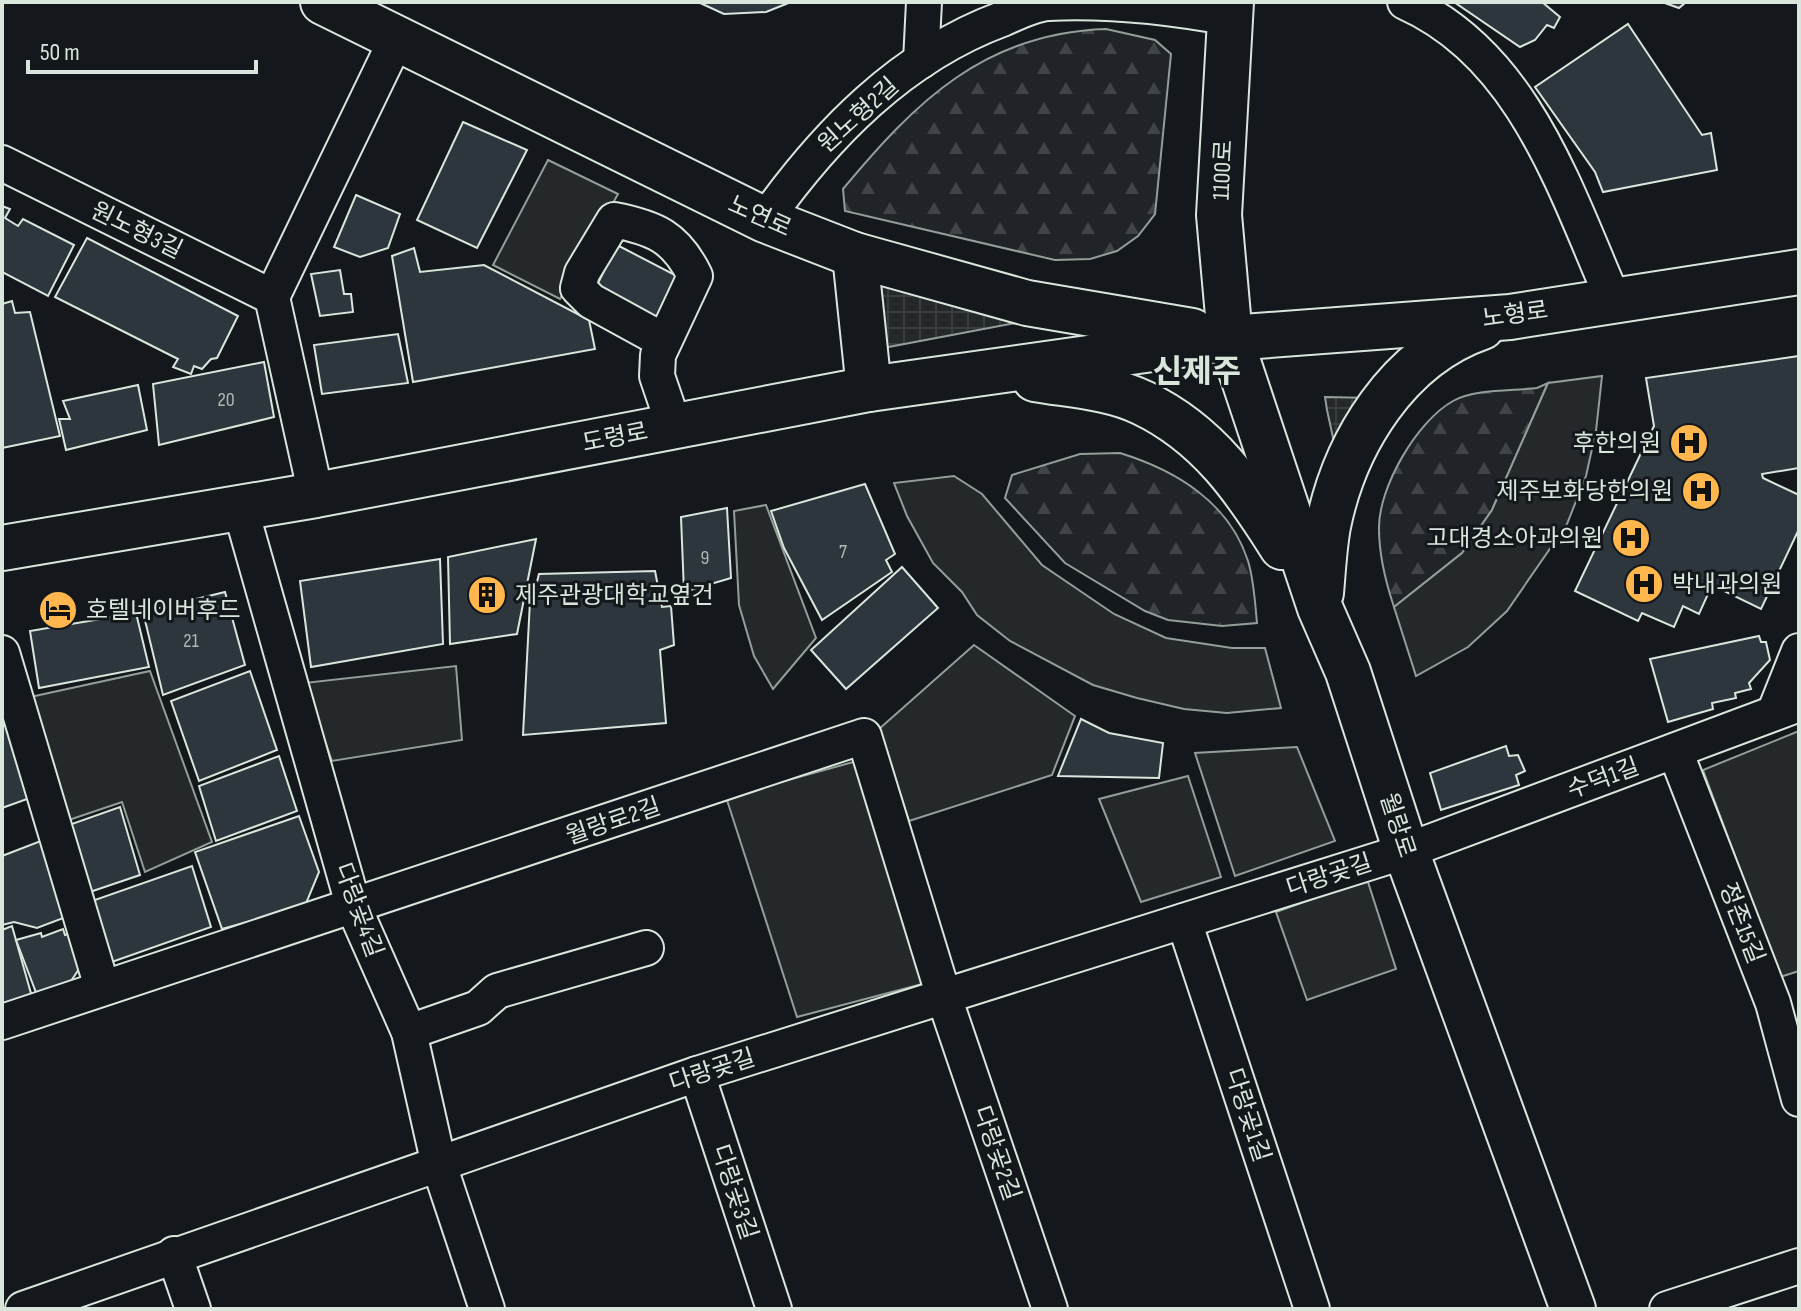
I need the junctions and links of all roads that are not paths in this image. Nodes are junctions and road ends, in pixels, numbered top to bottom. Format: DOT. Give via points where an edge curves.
graph roads {
  1 [pos="323,2"];
  2 [pos="924,2"];
  3 [pos="1405,2"];
  4 [pos="1230,10"];
  5 [pos="396,40"];
  6 [pos="921,61"];
  7 [pos="2,163"];
  8 [pos="765,220"];
  9 [pos="855,255"];
  10 [pos="1799,272"];
  11 [pos="272,297"];
  12 [pos="1613,299"];
  13 [pos="1510,317"];
  14 [pos="1230,338"];
  15 [pos="664,341"];
  16 [pos="989,373"];
  17 [pos="869,389"];
  18 [pos="674,426"];
  19 [pos="316,495"];
  20 [pos="240,507"];
  21 [pos="2,548"];
  22 [pos="1320,608"];
  23 [pos="1799,651"];
  24 [pos="2,653"];
  25 [pos="1787,708"];
  26 [pos="1675,751"];
  27 [pos="1406,851"];
  28 [pos="354,908"];
  29 [pos="1184,921"];
  30 [pos="646,948"];
  31 [pos="102,987"];
  32 [pos="944,997"];
  33 [pos="1786,999"];
  34 [pos="2,1022"];
  35 [pos="409,1032"];
  36 [pos="697,1074"];
  37 [pos="1799,1099"];
  38 [pos="439,1165"];
  39 [pos="174,1254"];
  40 [pos="1799,1266"];
  41 [pos="23,1309"];
  42 [pos="193,1309"];
  43 [pos="487,1309"];
  44 [pos="774,1309"];
  45 [pos="1050,1309"];
  46 [pos="1312,1309"];
  47 [pos="1573,1309"];
  48 [pos="1667,1309"];
  1 -- 5 [label="main road, 노연로"];
  2 -- 6 [label="street, 원노형2길"];
  3 -- 12 [label="street" via="1472,47 1511,90 1540,134"];
  4 -- 6 [label="street" via="1046,2 964,33"];
  4 -- 14 [label="main road, 1100로" via="1219,215"];
  5 -- 8 [label="main road, 노연로"];
  5 -- 11 [label="street"];
  6 -- 8 [label="street, 원노형2길" via="858,109 807,161"];
  7 -- 11 [label="street, 원노형3길"];
  8 -- 9 [label="main road, 노연로"];
  9 -- 14 [label="main road, 노연로" via="1027,303"];
  9 -- 17 [label="main road"];
  10 -- 12 [label="main road, 노형로"];
  11 -- 19 [label="street"];
  12 -- 13 [label="main road, 노형로"];
  13 -- 14 [label="main road, 노형로"];
  13 -- 22 [label="main road" via="1434,349 1387,394 1345,470 1328,527"];
  14 -- 16 [label="main road, 도령로"];
  14 -- 22 [label="main road, 월랑로"];
  15 -- 18 [label="street" via="657,376"];
  16 -- 17 [label="main road, 도령로"];
  16 -- 22 [label="main road" via="1141,401 1194,433 1241,481"];
  17 -- 18 [label="main road, 도령로"];
  18 -- 19 [label="main road, 도령로"];
  19 -- 20 [label="main road, 도령로"];
  20 -- 21 [label="main road, 도령로"];
  20 -- 28 [label="street, 다랑곶4길"];
  22 -- 27 [label="main road, 월랑로" via="1348,672"];
  23 -- 25 [label="street"];
  24 -- 31 [label="street"];
  25 -- 26 [label="street, 수덕1길"];
  26 -- 27 [label="street, 수덕1길"];
  26 -- 33 [label="street, 정존15길"];
  27 -- 29 [label="street, 다랑곶길"];
  27 -- 47 [label="main road, 월랑로"];
  28 -- 31 [label="street, 월랑로2길"];
  28 -- 32 [label="street, 월랑로2길" via="864,736"];
  28 -- 35 [label="street, 다랑곶4길"];
  29 -- 32 [label="street, 다랑곶길"];
  29 -- 46 [label="street, 다랑곶1길"];
  30 -- 35 [label="street" via="497,991 478,1008"];
  31 -- 34 [label="street, 월랑로2길"];
  32 -- 36 [label="street, 다랑곶길"];
  32 -- 45 [label="street, 다랑곶2길"];
  33 -- 37 [label="street, 정존15길"];
  35 -- 38 [label="street, 다랑곶4길"];
  36 -- 38 [label="street, 다랑곶길"];
  36 -- 44 [label="street, 다랑곶3길"];
  38 -- 39 [label="street, 다랑곶길"];
  38 -- 43 [label="street, 다랑곶4길"];
  39 -- 41 [label="street, 다랑곶길"];
  39 -- 42 [label="street"];
  40 -- 48 [label="street"];
}
